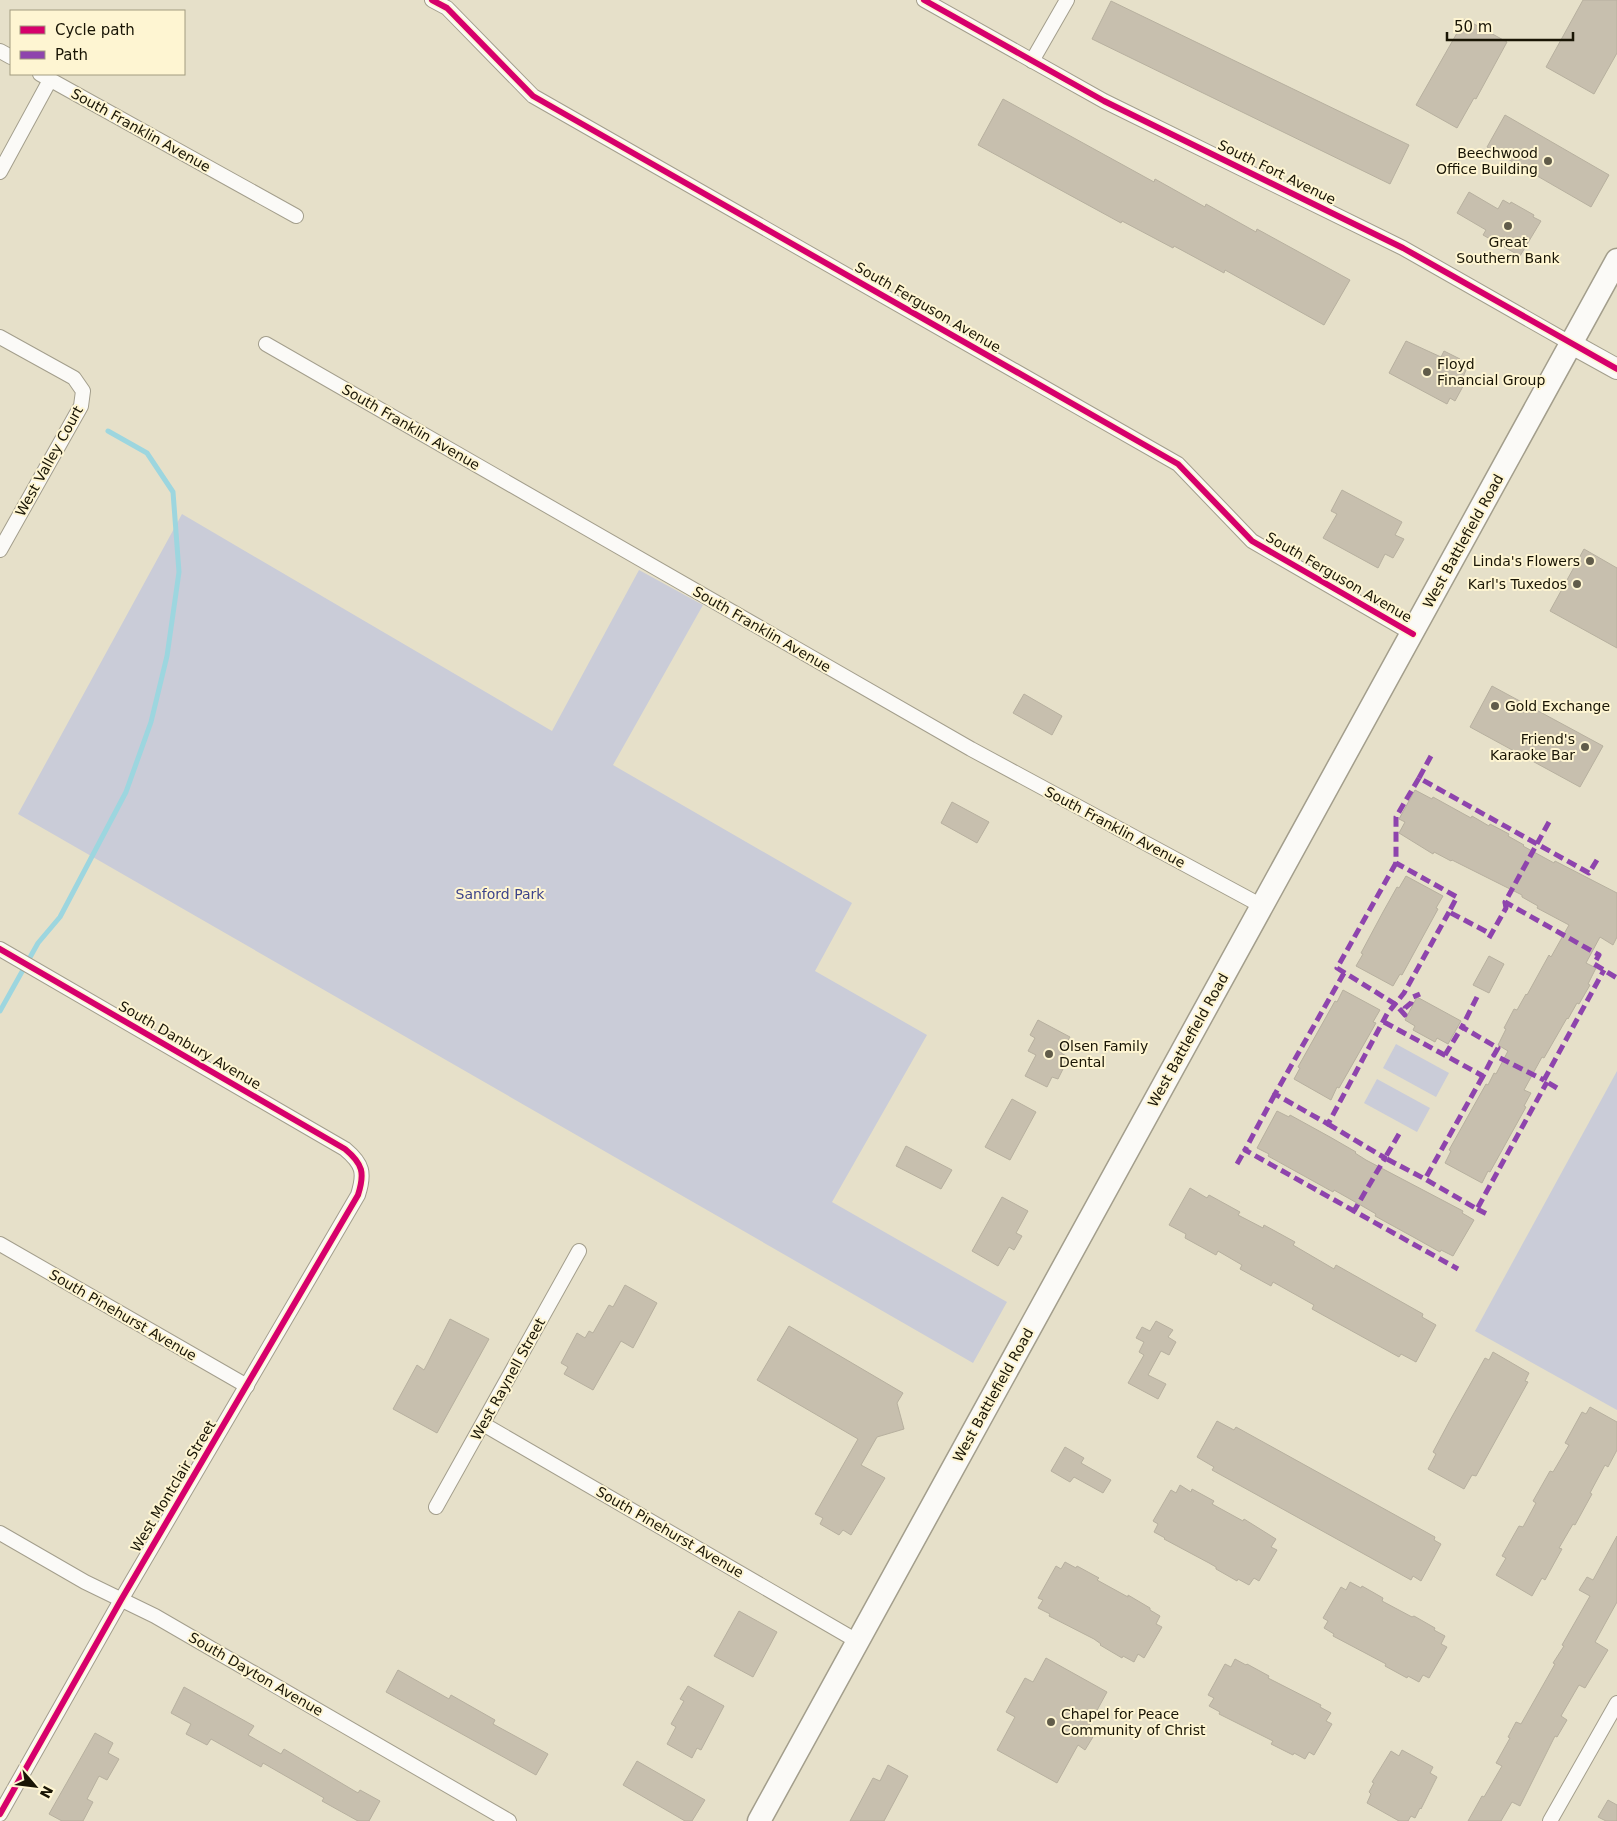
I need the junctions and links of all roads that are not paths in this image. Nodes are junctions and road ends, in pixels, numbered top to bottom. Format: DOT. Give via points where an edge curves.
graph roads {
  1 [pos="432,0"];
  2 [pos="924,0"];
  3 [pos="1067,0"];
  4 [pos="1032,61"];
  5 [pos="45,77"];
  6 [pos="0,172"];
  7 [pos="296,216"];
  8 [pos="1617,260"];
  9 [pos="0,337"];
  10 [pos="1570,343"];
  11 [pos="266,344"];
  12 [pos="1617,368"];
  13 [pos="0,550"];
  14 [pos="1412,634"];
  15 [pos="1262,906"];
  16 [pos="5,952"];
  17 [pos="362,1169"];
  18 [pos="0,1244"];
  19 [pos="579,1251"];
  20 [pos="246,1386"];
  21 [pos="483,1424"];
  22 [pos="436,1507"];
  23 [pos="0,1533"];
  24 [pos="121,1600"];
  25 [pos="857,1642"];
  26 [pos="1617,1703"];
  27 [pos="0,1814"];
  28 [pos="509,1821"];
  29 [pos="759,1821"];
  30 [pos="1550,1821"];
  1 -- 14 [label="street, South Ferguson Avenue" via="447,8 533,96 1178,464 1252,541"];
  2 -- 4 [label="street, South Fort Avenue"];
  3 -- 4 [label="street"];
  4 -- 10 [label="street, South Fort Avenue" via="1104,101 1404,248"];
  5 -- 6 [label="street"];
  5 -- 7 [label="street, South Franklin Avenue"];
  8 -- 10 [label="main road, West Battlefield Road"];
  9 -- 13 [label="street, West Valley Court" via="74,378 83,398"];
  10 -- 12 [label="street, South Fort Avenue"];
  10 -- 14 [label="main road, West Battlefield Road"];
  11 -- 15 [label="street, South Franklin Avenue" via="971,749"];
  14 -- 15 [label="main road, West Battlefield Road"];
  15 -- 25 [label="main road, West Battlefield Road"];
  16 -- 17 [label="street, South Danbury Avenue" via="345,1149 356,1158"];
  17 -- 20 [label="street, West Montclair Street" via="358,1195"];
  18 -- 20 [label="street, South Pinehurst Avenue"];
  19 -- 21 [label="street, West Raynell Street"];
  20 -- 24 [label="street, West Montclair Street"];
  21 -- 22 [label="street, West Raynell Street"];
  21 -- 25 [label="street, South Pinehurst Avenue"];
  23 -- 24 [label="street, South Dayton Avenue"];
  24 -- 27 [label="street, West Montclair Street"];
  24 -- 28 [label="street, South Dayton Avenue" via="155,1616"];
  25 -- 29 [label="main road, West Battlefield Road"];
  26 -- 30 [label="street"];
}
